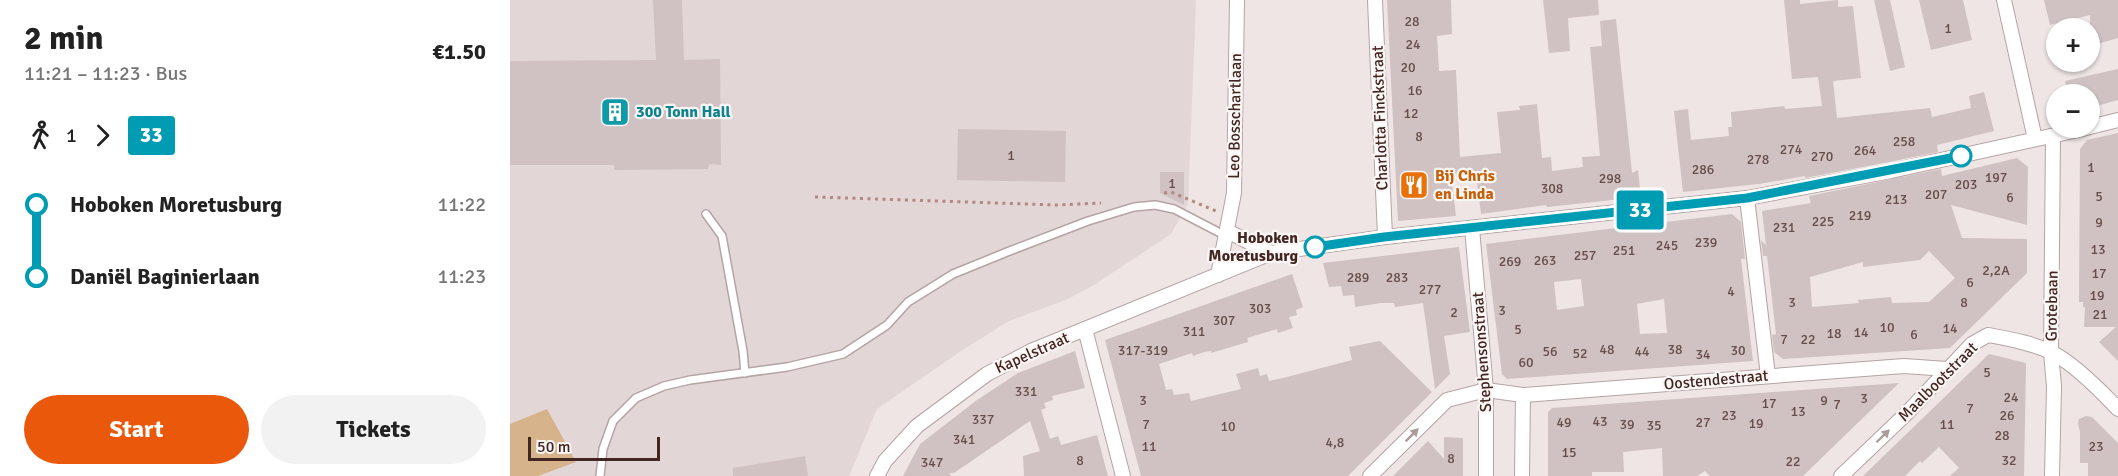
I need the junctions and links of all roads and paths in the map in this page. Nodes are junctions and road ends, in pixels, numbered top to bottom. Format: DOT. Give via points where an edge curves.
graph roads {
  1 [pos="1237,0"];
  2 [pos="1375,0"];
  3 [pos="2004,0"];
  4 [pos="2118,120"];
  5 [pos="2100,124"];
  6 [pos="2046,138"];
  7 [pos="2054,138"];
  8 [pos="2035,140"];
  9 [pos="815,197"];
  10 [pos="1747,198"];
  11 [pos="1084,204"];
  12 [pos="706,214"];
  13 [pos="1472,228"];
  14 [pos="1227,233"];
  15 [pos="1384,237"];
  16 [pos="1271,253"];
  17 [pos="1218,275"];
  18 [pos="1085,329"];
  19 [pos="2051,353"];
  20 [pos="1947,369"];
  21 [pos="745,373"];
  22 [pos="1768,376"];
  23 [pos="1486,390"];
  24 [pos="1523,395"];
  25 [pos="2118,409"];
  26 [pos="600,476"];
  27 [pos="878,476"];
  28 [pos="1124,476"];
  29 [pos="1370,476"];
  30 [pos="1486,476"];
  31 [pos="1522,476"];
  32 [pos="1841,476"];
  33 [pos="2052,476"];
  1 -- 14 [label="street, Leo Bosschartlaan" via="1234,193"];
  2 -- 15 [label="street, Charlotta Finckstraat"];
  3 -- 8 [label="street"];
  4 -- 5 [label="street, Kapelstraat"];
  6 -- 8 [label="street, Kapelstraat"];
  7 -- 19 [label="street, Grotebaan"];
  8 -- 10 [label="street, Kapelstraat"];
  9 -- 11 [label="path"];
  10 -- 13 [label="street, Kapelstraat"];
  10 -- 22 [label="street"];
  12 -- 21 [label="lane" via="722,236"];
  13 -- 15 [label="street, Kapelstraat"];
  13 -- 23 [label="street, Stephensonstraat"];
  14 -- 16 [label="street"];
  14 -- 17 [label="street"];
  14 -- 21 [label="lane" via="1174,209 1155,205 1134,207 952,274 908,302 887,325 843,354"];
  15 -- 16 [label="street, Kapelstraat"];
  16 -- 17 [label="street, Kapelstraat"];
  17 -- 18 [label="street, Kapelstraat"];
  18 -- 27 [label="street, Kapelstraat" via="987,374 917,426 885,461"];
  18 -- 28 [label="street"];
  19 -- 20 [label="street, Maalbootstraat" via="1988,335 1972,344"];
  19 -- 25 [label="street" via="2094,384"];
  19 -- 33 [label="street, Grotebaan"];
  20 -- 22 [label="street, Oostendestraat" via="1905,366"];
  32 -- 20 [label="street, Maalbootstraat, one-way"];
  21 -- 26 [label="lane" via="690,380 636,398 613,421 603,449"];
  22 -- 24 [label="street, Oostendestraat"];
  23 -- 24 [label="street, Oostendestraat"];
  29 -- 23 [label="street, one-way" via="1447,400"];
  23 -- 30 [label="street, Stephensonstraat"];
  24 -- 31 [label="street"];
}
